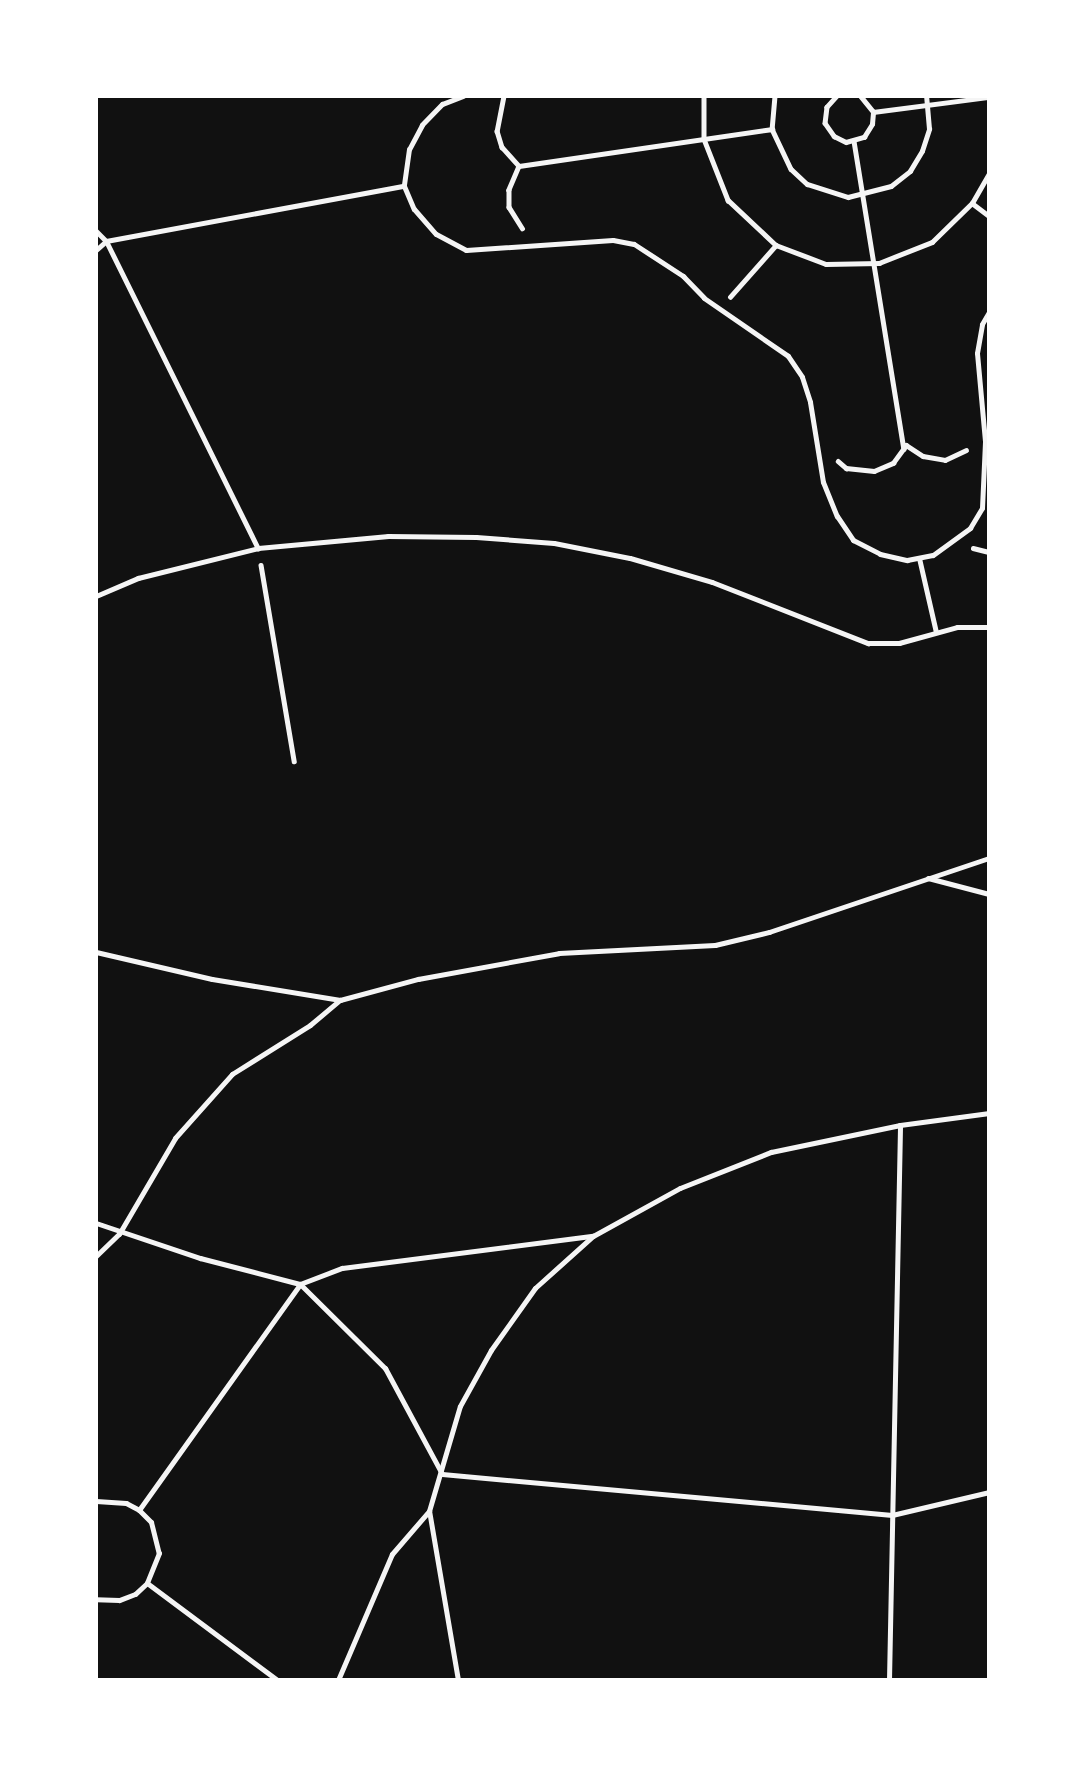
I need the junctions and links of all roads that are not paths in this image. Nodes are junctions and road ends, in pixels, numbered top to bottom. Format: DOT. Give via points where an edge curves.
graph roads {
  1 [pos="463,96"];
  2 [pos="404,186"];
  3 [pos="96,231"];
  4 [pos="106,241"];
  5 [pos="96,250"];
  6 [pos="989,312"];
  7 [pos="258,548"];
  8 [pos="919,558"];
  9 [pos="96,596"];
  10 [pos="989,627"];
  11 [pos="936,632"];
  12 [pos="989,858"];
  13 [pos="928,878"];
  14 [pos="989,894"];
  15 [pos="96,952"];
  16 [pos="340,1000"];
  17 [pos="989,1113"];
  18 [pos="900,1125"];
  19 [pos="96,1223"];
  20 [pos="119,1234"];
  21 [pos="593,1236"];
  22 [pos="96,1256"];
  23 [pos="300,1284"];
  24 [pos="442,1474"];
  25 [pos="989,1492"];
  26 [pos="96,1501"];
  27 [pos="139,1510"];
  28 [pos="429,1511"];
  29 [pos="892,1515"];
  30 [pos="147,1583"];
  31 [pos="96,1600"];
  32 [pos="278,1680"];
  33 [pos="338,1680"];
  34 [pos="458,1680"];
  35 [pos="889,1680"];
  1 -- 2 [label="lane" via="442,104 422,125 409,149"];
  2 -- 4 [label="lane"];
  2 -- 8 [label="lane" via="414,209 436,234 466,250 588,240 634,244 683,276 720,309 788,356 802,377 819,441 823,482 853,540 880,554"];
  3 -- 4 [label="lane"];
  4 -- 5 [label="lane"];
  4 -- 7 [label="lane"];
  6 -- 8 [label="lane" via="977,353 984,432 982,508 970,528 953,543"];
  7 -- 9 [label="lane" via="138,578"];
  7 -- 11 [label="lane" via="387,536 554,543 630,558 712,582 868,643 899,643"];
  8 -- 11 [label="lane"];
  10 -- 11 [label="lane"];
  12 -- 13 [label="lane"];
  13 -- 14 [label="lane"];
  13 -- 16 [label="lane" via="769,932 715,944 559,953 418,979"];
  15 -- 16 [label="lane" via="212,979"];
  16 -- 20 [label="lane" via="310,1025 232,1074 175,1138"];
  17 -- 18 [label="lane"];
  18 -- 21 [label="lane" via="824,1139 749,1160 635,1209"];
  18 -- 29 [label="lane"];
  19 -- 20 [label="lane"];
  20 -- 22 [label="lane"];
  20 -- 23 [label="lane"];
  21 -- 23 [label="lane" via="342,1268"];
  21 -- 24 [label="lane" via="535,1288 491,1350 460,1406"];
  23 -- 24 [label="lane" via="385,1368"];
  23 -- 27 [label="lane"];
  24 -- 28 [label="lane"];
  24 -- 29 [label="lane"];
  25 -- 29 [label="lane"];
  26 -- 27 [label="lane" via="126,1503"];
  27 -- 30 [label="lane" via="154,1530 159,1553"];
  28 -- 33 [label="lane" via="392,1554"];
  28 -- 34 [label="lane"];
  29 -- 35 [label="lane"];
  30 -- 31 [label="lane" via="119,1600"];
  30 -- 32 [label="lane"];
}
